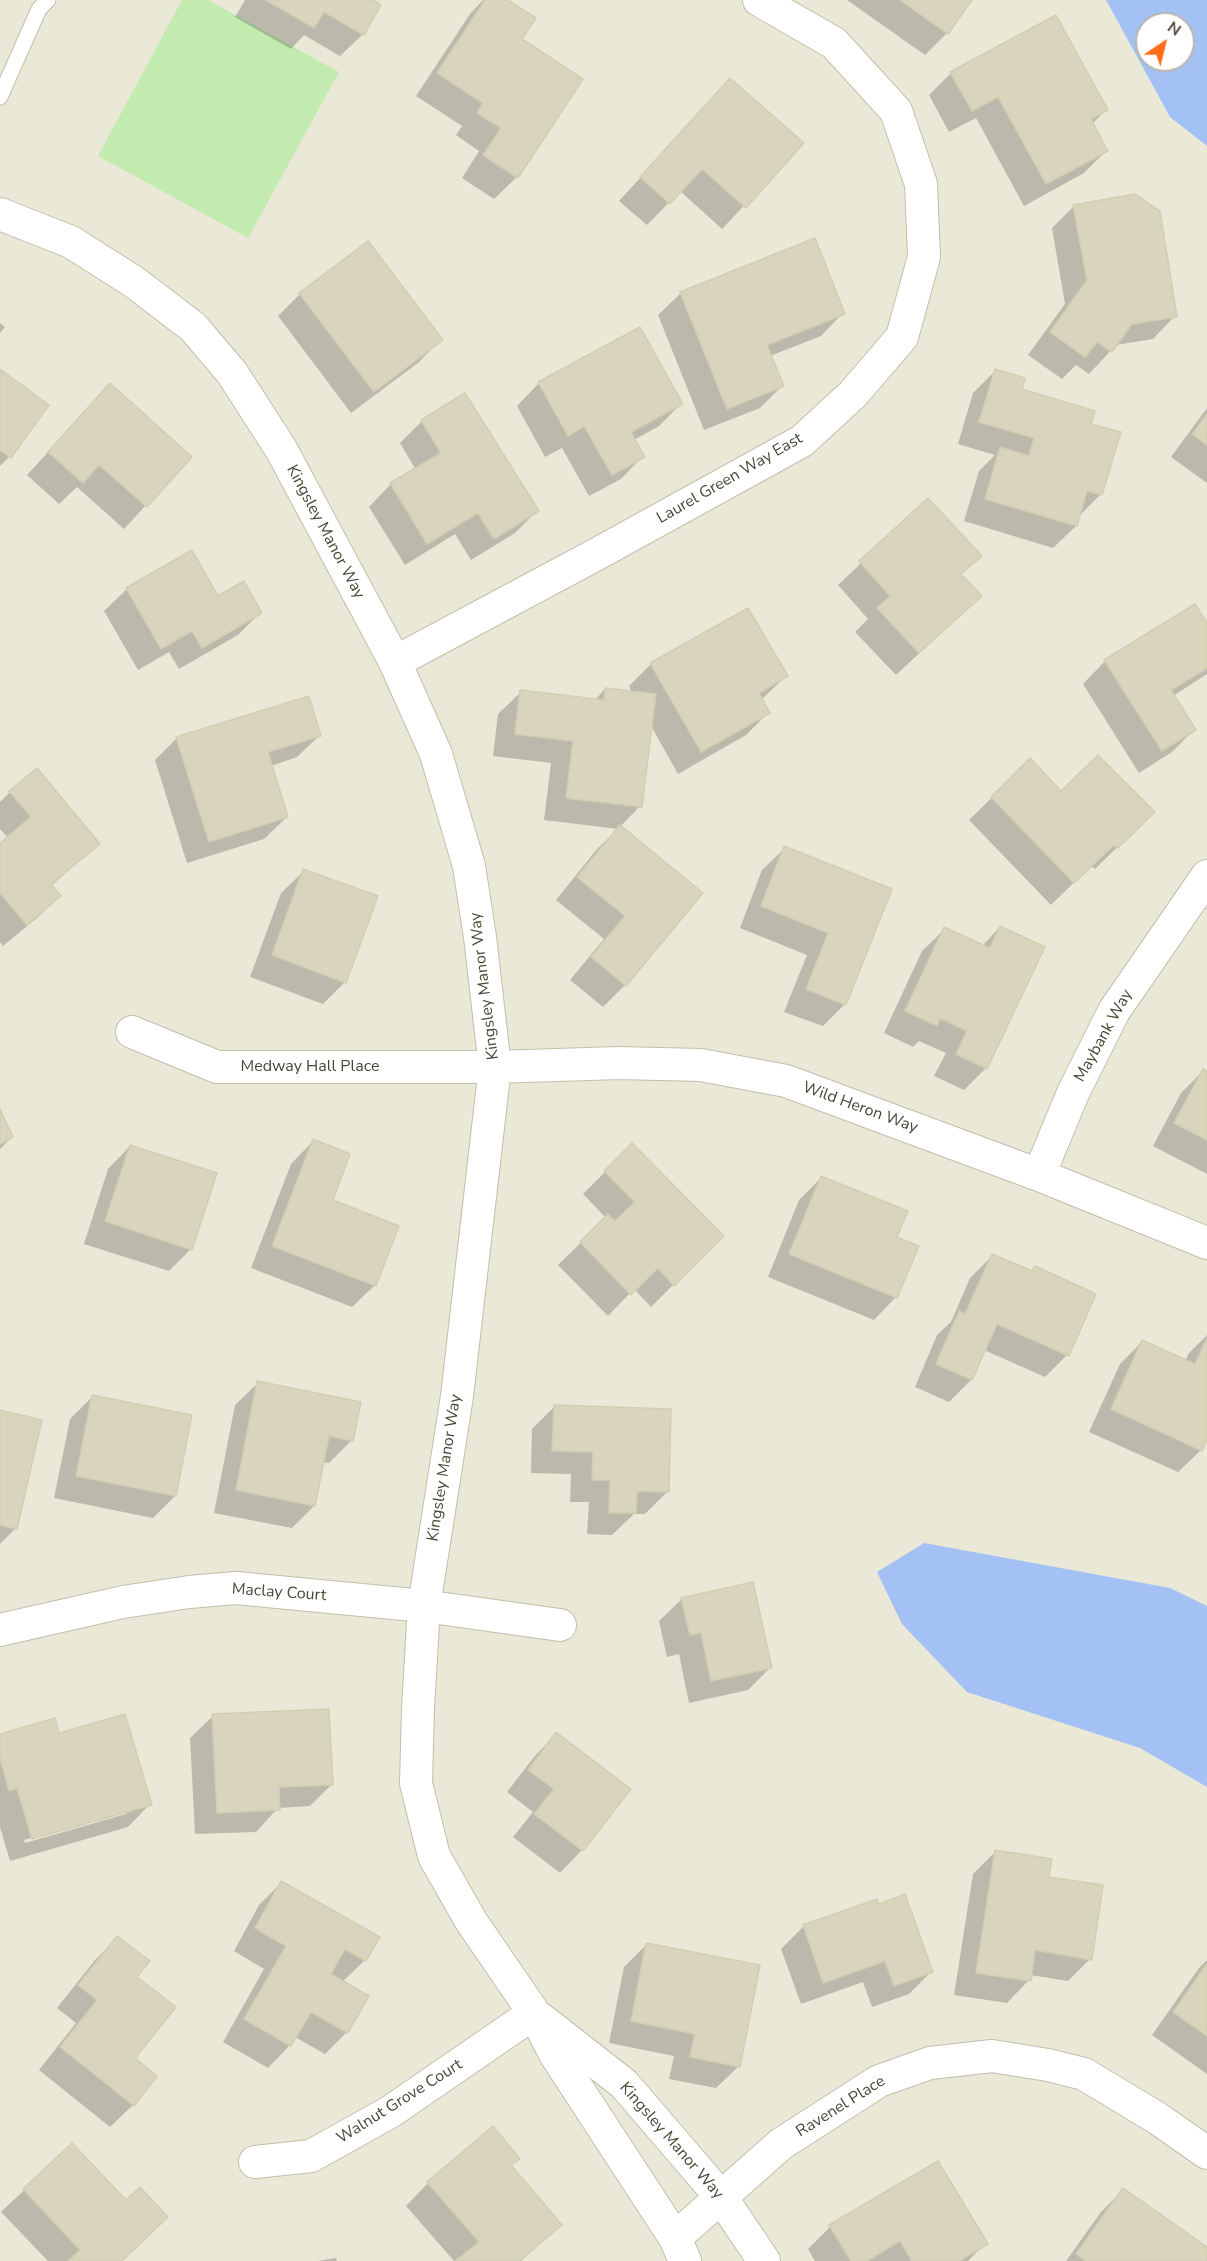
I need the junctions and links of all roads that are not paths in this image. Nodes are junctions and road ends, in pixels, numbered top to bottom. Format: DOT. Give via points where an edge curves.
graph roads {
  1 [pos="48,0"];
  2 [pos="759,0"];
  3 [pos="0,97"];
  4 [pos="0,214"];
  5 [pos="395,662"];
  6 [pos="1207,876"];
  7 [pos="132,1032"];
  8 [pos="495,1067"];
  9 [pos="1039,1175"];
  10 [pos="1207,1243"];
  11 [pos="424,1606"];
  12 [pos="560,1624"];
  13 [pos="0,1630"];
  14 [pos="534,2013"];
  15 [pos="1207,2152"];
  16 [pos="255,2162"];
  17 [pos="722,2197"];
  18 [pos="680,2249"];
  19 [pos="764,2261"];
  1 -- 3 [label="lane" via="39,9"];
  2 -- 5 [label="street, Laurel Green Way East" via="834,43 896,111 921,184 924,256 902,337 853,394 802,441"];
  4 -- 5 [label="street, Kingsley Manor Way" via="71,242 134,282 193,327 232,373 281,449"];
  5 -- 8 [label="street, Kingsley Manor Way" via="436,754 469,866"];
  6 -- 9 [label="street, Maybank Way" via="1114,1011 1073,1093"];
  7 -- 8 [label="street, Medway Hall Place" via="217,1067"];
  8 -- 9 [label="street, Wild Heron Way" via="701,1065 786,1081"];
  8 -- 11 [label="street, Kingsley Manor Way" via="457,1396"];
  9 -- 10 [label="street, Wild Heron Way"];
  11 -- 12 [label="street, Maclay Court"];
  11 -- 13 [label="street, Maclay Court" via="236,1587 123,1602"];
  11 -- 14 [label="street, Kingsley Manor Way" via="417,1783 434,1856 471,1921"];
  14 -- 16 [label="street, Walnut Grove Court" via="390,2112 311,2156"];
  14 -- 17 [label="street, Kingsley Manor Way" via="624,2084"];
  14 -- 18 [label="street, Kingsley Manor Way" via="555,2054"];
  15 -- 17 [label="street, Ravenel Place" via="1084,2074 992,2056 930,2063 879,2081 781,2144"];
  17 -- 18 [label="street, Ravenel Place"];
  17 -- 19 [label="street, Kingsley Manor Way"];
}
